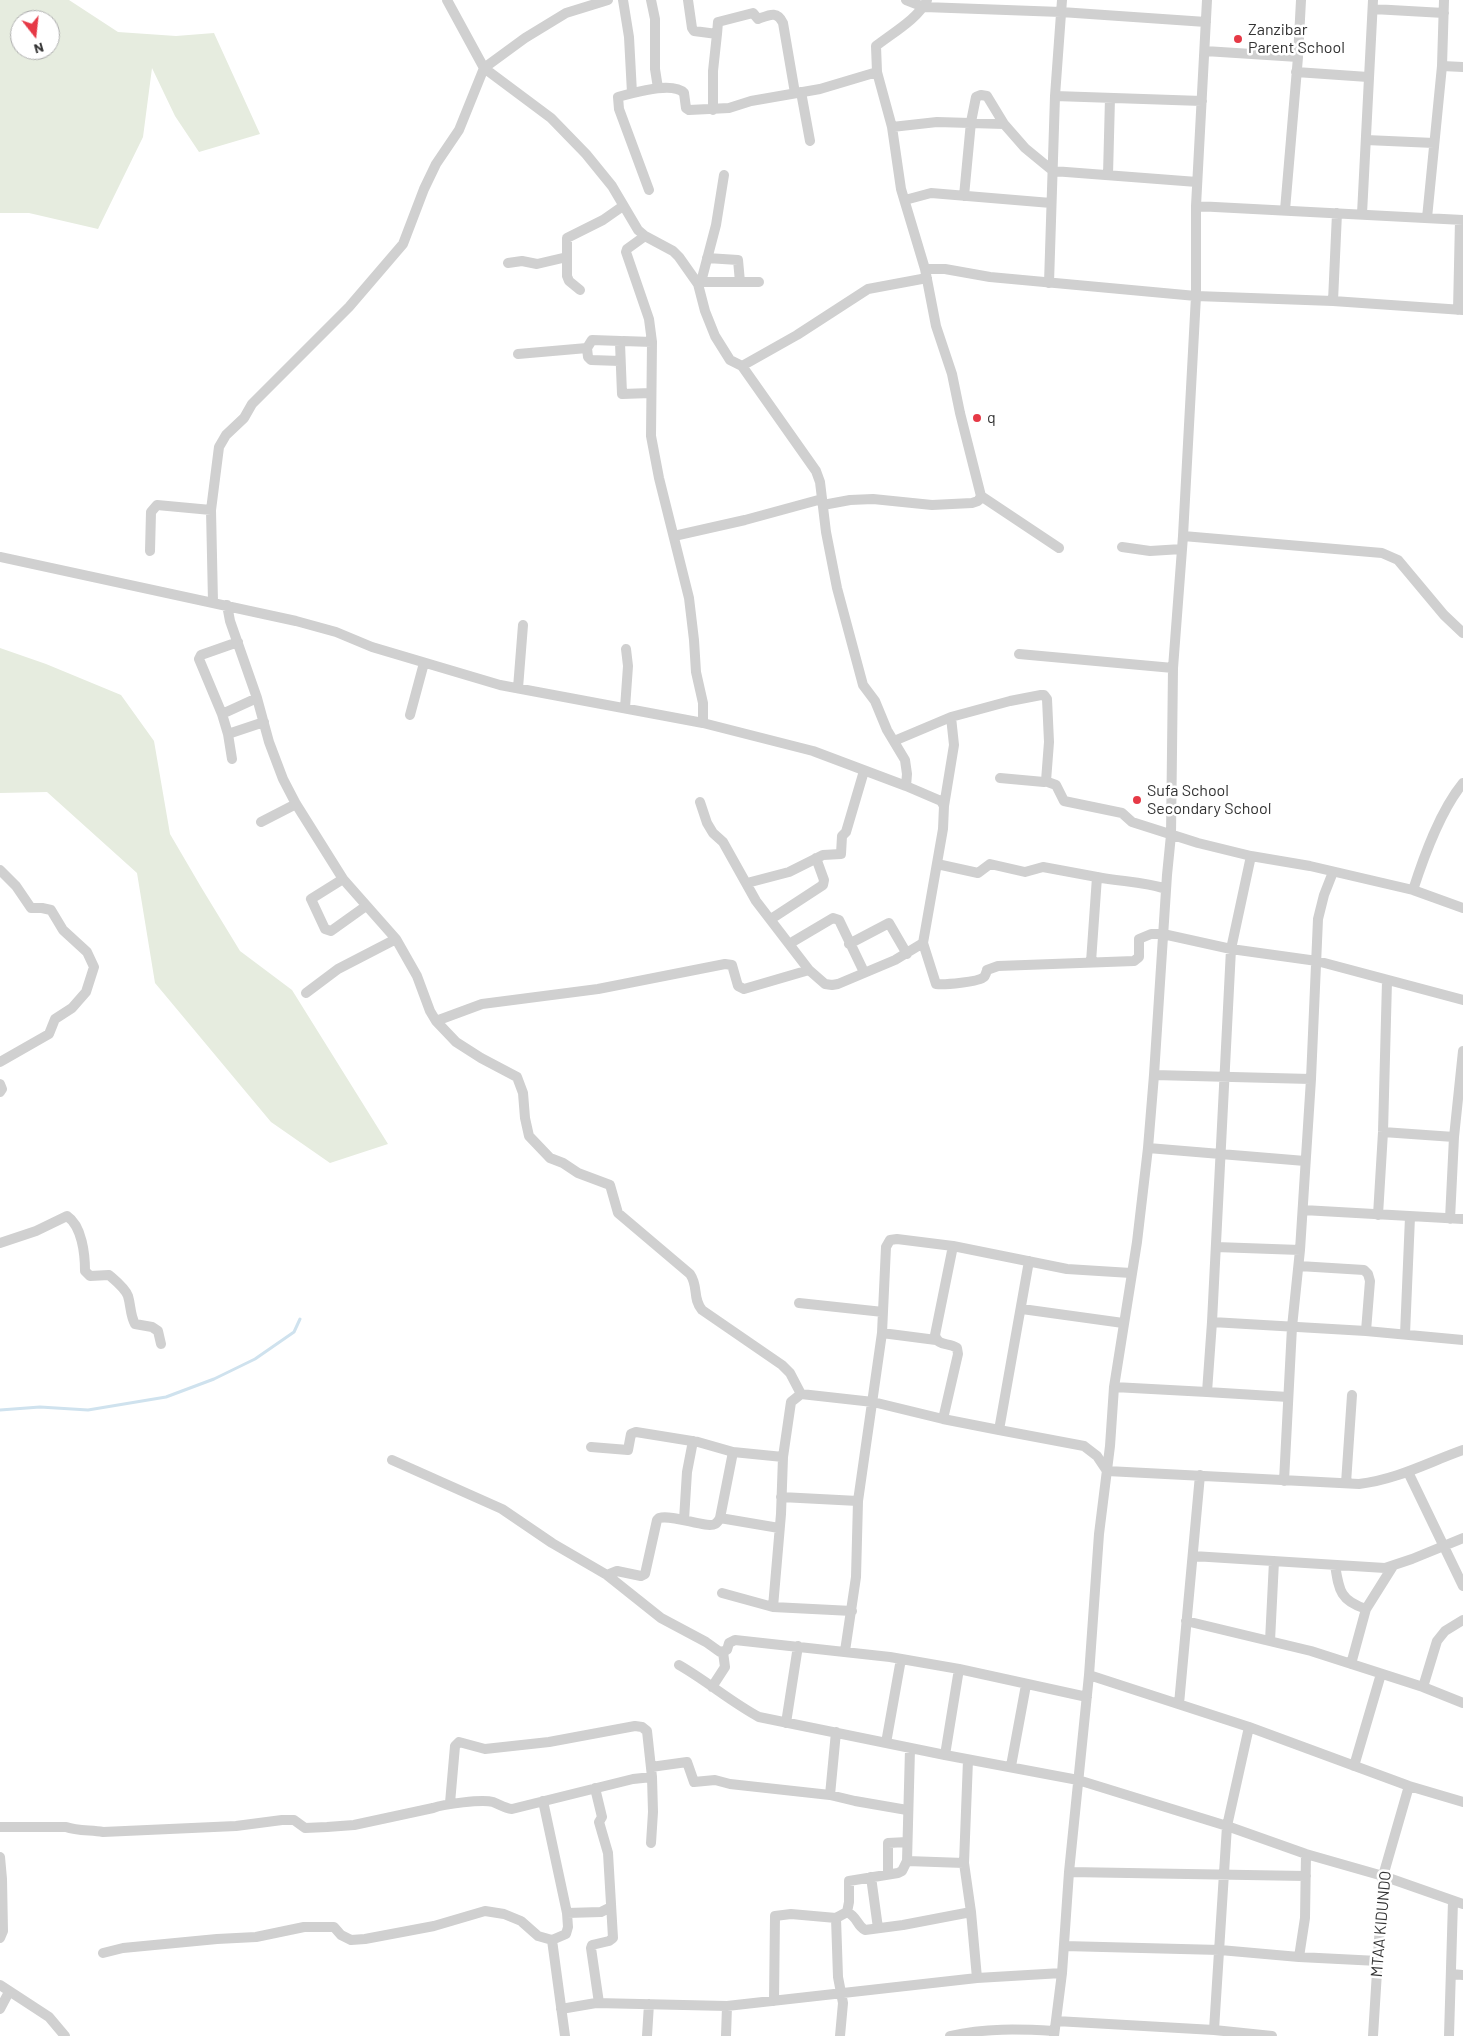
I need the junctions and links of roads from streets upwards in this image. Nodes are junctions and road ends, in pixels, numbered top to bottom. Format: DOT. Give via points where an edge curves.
graph roads {
  1 [pos="447,0"];
  2 [pos="622,0"];
  3 [pos="651,0"];
  4 [pos="688,0"];
  5 [pos="906,0"];
  6 [pos="1062,0"];
  7 [pos="1207,0"];
  8 [pos="1300,0"];
  9 [pos="1444,0"];
  10 [pos="602,1"];
  11 [pos="925,3"];
  12 [pos="1373,5"];
  13 [pos="1062,12"];
  14 [pos="1444,13"];
  15 [pos="1206,22"];
  16 [pos="717,34"];
  17 [pos="1205,51"];
  18 [pos="1298,57"];
  19 [pos="1442,66"];
  20 [pos="1463,67"];
  21 [pos="484,68"];
  22 [pos="877,72"];
  23 [pos="1296,72"];
  24 [pos="1368,77"];
  25 [pos="658,88"];
  26 [pos="632,93"];
  27 [pos="798,93"];
  28 [pos="1055,96"];
  29 [pos="1110,98"];
  30 [pos="1202,101"];
  31 [pos="713,110"];
  32 [pos="971,122"];
  33 [pos="1004,124"];
  34 [pos="892,127"];
  35 [pos="1366,140"];
  36 [pos="810,141"];
  37 [pos="1434,144"];
  38 [pos="1053,170"];
  39 [pos="724,175"];
  40 [pos="1108,175"];
  41 [pos="1197,182"];
  42 [pos="649,190"];
  43 [pos="964,196"];
  44 [pos="905,200"];
  45 [pos="1051,203"];
  46 [pos="624,206"];
  47 [pos="1196,206"];
  48 [pos="1285,210"];
  49 [pos="1337,213"];
  50 [pos="1362,214"];
  51 [pos="1427,218"];
  52 [pos="1461,220"];
  53 [pos="644,236"];
  54 [pos="567,257"];
  55 [pos="707,258"];
  56 [pos="508,263"];
  57 [pos="926,273"];
  58 [pos="740,282"];
  59 [pos="759,282"];
  60 [pos="700,283"];
  61 [pos="1049,283"];
  62 [pos="580,290"];
  63 [pos="1196,296"];
  64 [pos="1333,301"];
  65 [pos="1460,310"];
  66 [pos="621,341"];
  67 [pos="652,342"];
  68 [pos="588,348"];
  69 [pos="518,354"];
  70 [pos="620,361"];
  71 [pos="742,366"];
  72 [pos="651,393"];
  73 [pos="981,496"];
  74 [pos="823,502"];
  75 [pos="211,510"];
  76 [pos="674,536"];
  77 [pos="1183,536"];
  78 [pos="1122,547"];
  79 [pos="1058,548"];
  80 [pos="1182,549"];
  81 [pos="150,551"];
  82 [pos="0,558"];
  83 [pos="213,602"];
  84 [pos="227,605"];
  85 [pos="523,625"];
  86 [pos="1463,633"];
  87 [pos="238,642"];
  88 [pos="626,649"];
  89 [pos="1019,654"];
  90 [pos="424,663"];
  91 [pos="1173,668"];
  92 [pos="518,688"];
  93 [pos="257,698"];
  94 [pos="624,708"];
  95 [pos="222,714"];
  96 [pos="410,715"];
  97 [pos="951,717"];
  98 [pos="264,722"];
  99 [pos="703,724"];
  100 [pos="228,734"];
  101 [pos="894,741"];
  102 [pos="232,759"];
  103 [pos="864,771"];
  104 [pos="1000,778"];
  105 [pos="1045,781"];
  106 [pos="1463,783"];
  107 [pos="906,786"];
  108 [pos="700,802"];
  109 [pos="296,804"];
  110 [pos="944,806"];
  111 [pos="261,822"];
  112 [pos="1171,835"];
  113 [pos="1251,856"];
  114 [pos="816,858"];
  115 [pos="937,864"];
  116 [pos="0,870"];
  117 [pos="1333,872"];
  118 [pos="1098,877"];
  119 [pos="344,879"];
  120 [pos="747,883"];
  121 [pos="1166,889"];
  122 [pos="1413,890"];
  123 [pos="366,906"];
  124 [pos="1463,908"];
  125 [pos="770,919"];
  126 [pos="1163,934"];
  127 [pos="396,939"];
  128 [pos="923,943"];
  129 [pos="789,944"];
  130 [pos="850,944"];
  131 [pos="1231,949"];
  132 [pos="907,954"];
  133 [pos="1317,961"];
  134 [pos="1091,962"];
  135 [pos="809,970"];
  136 [pos="864,972"];
  137 [pos="1387,980"];
  138 [pos="306,993"];
  139 [pos="1463,1000"];
  140 [pos="436,1022"];
  141 [pos="1463,1051"];
  142 [pos="0,1062"];
  143 [pos="1154,1076"];
  144 [pos="1225,1078"];
  145 [pos="1311,1079"];
  146 [pos="0,1084"];
  147 [pos="0,1092"];
  148 [pos="1383,1132"];
  149 [pos="1454,1137"];
  150 [pos="1148,1148"];
  151 [pos="1221,1154"];
  152 [pos="1305,1162"];
  153 [pos="1303,1210"];
  154 [pos="1378,1214"];
  155 [pos="1410,1217"];
  156 [pos="1450,1218"];
  157 [pos="1463,1219"];
  158 [pos="0,1243"];
  159 [pos="952,1246"];
  160 [pos="1216,1247"];
  161 [pos="1300,1250"];
  162 [pos="1028,1261"];
  163 [pos="1299,1266"];
  164 [pos="1131,1273"];
  165 [pos="799,1303"];
  166 [pos="1022,1309"];
  167 [pos="883,1312"];
  168 [pos="1212,1322"];
  169 [pos="1124,1323"];
  170 [pos="1292,1327"];
  171 [pos="1366,1331"];
  172 [pos="882,1333"];
  173 [pos="1405,1334"];
  174 [pos="936,1340"];
  175 [pos="1463,1340"];
  176 [pos="161,1344"];
  177 [pos="1114,1387"];
  178 [pos="1208,1392"];
  179 [pos="801,1394"];
  180 [pos="1352,1395"];
  181 [pos="1288,1397"];
  182 [pos="874,1402"];
  183 [pos="944,1419"];
  184 [pos="999,1430"];
  185 [pos="693,1441"];
  186 [pos="591,1447"];
  187 [pos="1463,1450"];
  188 [pos="733,1452"];
  189 [pos="783,1457"];
  190 [pos="392,1460"];
  191 [pos="1107,1471"];
  192 [pos="1408,1472"];
  193 [pos="1200,1475"];
  194 [pos="1284,1481"];
  195 [pos="1346,1483"];
  196 [pos="781,1497"];
  197 [pos="858,1501"];
  198 [pos="720,1518"];
  199 [pos="684,1520"];
  200 [pos="779,1528"];
  201 [pos="1463,1538"];
  202 [pos="1443,1546"];
  203 [pos="1193,1556"];
  204 [pos="1274,1561"];
  205 [pos="1335,1565"];
  206 [pos="1393,1566"];
  207 [pos="607,1576"];
  208 [pos="1463,1586"];
  209 [pos="722,1593"];
  210 [pos="773,1607"];
  211 [pos="1366,1609"];
  212 [pos="852,1612"];
  213 [pos="1463,1620"];
  214 [pos="1186,1621"];
  215 [pos="1270,1642"];
  216 [pos="798,1646"];
  217 [pos="845,1651"];
  218 [pos="723,1652"];
  219 [pos="901,1659"];
  220 [pos="1352,1664"];
  221 [pos="679,1665"];
  222 [pos="959,1669"];
  223 [pos="1381,1674"];
  224 [pos="1090,1675"];
  225 [pos="1026,1684"];
  226 [pos="712,1687"];
  227 [pos="1423,1687"];
  228 [pos="1087,1697"];
  229 [pos="1463,1703"];
  230 [pos="1179,1704"];
  231 [pos="786,1723"];
  232 [pos="1249,1727"];
  233 [pos="836,1732"];
  234 [pos="886,1743"];
  235 [pos="910,1748"];
  236 [pos="944,1755"];
  237 [pos="968,1760"];
  238 [pos="1011,1766"];
  239 [pos="1354,1766"];
  240 [pos="651,1772"];
  241 [pos="1078,1780"];
  242 [pos="1409,1786"];
  243 [pos="595,1788"];
  244 [pos="830,1795"];
  245 [pos="543,1801"];
  246 [pos="1463,1802"];
  247 [pos="450,1803"];
  248 [pos="907,1810"];
  249 [pos="1227,1826"];
  250 [pos="0,1827"];
  251 [pos="906,1842"];
  252 [pos="651,1843"];
  253 [pos="1306,1854"];
  254 [pos="0,1857"];
  255 [pos="906,1861"];
  256 [pos="964,1862"];
  257 [pos="1069,1872"];
  258 [pos="1224,1873"];
  259 [pos="888,1874"];
  260 [pos="1306,1876"];
  261 [pos="1383,1876"];
  262 [pos="871,1877"];
  263 [pos="1458,1902"];
  264 [pos="611,1907"];
  265 [pos="847,1912"];
  266 [pos="971,1912"];
  267 [pos="567,1913"];
  268 [pos="836,1918"];
  269 [pos="878,1928"];
  270 [pos="0,1938"];
  271 [pos="552,1940"];
  272 [pos="1064,1946"];
  273 [pos="1220,1950"];
  274 [pos="103,1953"];
  275 [pos="1300,1957"];
  276 [pos="1378,1961"];
  277 [pos="1062,1973"];
  278 [pos="1451,1974"];
  279 [pos="1463,1975"];
  280 [pos="977,1978"];
  281 [pos="4,1989"];
  282 [pos="841,1993"];
  283 [pos="774,2001"];
  284 [pos="599,2003"];
  285 [pos="649,2004"];
  286 [pos="726,2006"];
  287 [pos="0,2009"];
  288 [pos="561,2009"];
  289 [pos="1054,2029"];
  290 [pos="1214,2030"];
  291 [pos="66,2036"];
  292 [pos="565,2036"];
  293 [pos="647,2036"];
  294 [pos="726,2036"];
  295 [pos="840,2036"];
  296 [pos="950,2036"];
  297 [pos="1272,2036"];
  298 [pos="1373,2036"];
  299 [pos="1449,2036"];
  1 -- 21 [label="street"];
  2 -- 26 [label="street" via="629,37"];
  3 -- 25 [label="street"];
  4 -- 16 [label="street" via="694,31"];
  5 -- 11 [label="street"];
  6 -- 13 [label="street"];
  7 -- 15 [label="street"];
  8 -- 18 [label="street"];
  9 -- 14 [label="street"];
  10 -- 21 [label="street" via="566,13"];
  11 -- 13 [label="street"];
  11 -- 22 [label="street" via="908,22 876,46"];
  12 -- 14 [label="street"];
  12 -- 24 [label="street"];
  13 -- 15 [label="street"];
  13 -- 28 [label="street"];
  14 -- 19 [label="street"];
  15 -- 17 [label="street"];
  16 -- 27 [label="street" via="718,22 753,13 758,19 778,14 783,23"];
  16 -- 31 [label="street"];
  17 -- 18 [label="street"];
  17 -- 30 [label="street"];
  18 -- 23 [label="street"];
  19 -- 20 [label="street"];
  19 -- 37 [label="street"];
  21 -- 46 [label="street" via="551,118 597,166"];
  21 -- 75 [label="street" via="459,130 424,189 403,244 349,307 252,404 244,418 222,440"];
  22 -- 27 [label="street"];
  22 -- 34 [label="street"];
  23 -- 24 [label="street"];
  23 -- 48 [label="street"];
  24 -- 35 [label="street"];
  25 -- 26 [label="street"];
  25 -- 31 [label="street" via="682,90 689,110"];
  26 -- 42 [label="street" via="618,97 618,102"];
  27 -- 31 [label="street"];
  27 -- 36 [label="street"];
  28 -- 29 [label="street"];
  28 -- 38 [label="street"];
  29 -- 30 [label="street"];
  29 -- 40 [label="street"];
  30 -- 41 [label="street"];
  32 -- 33 [label="street"];
  32 -- 33 [label="street" via="976,97 981,95 987,96"];
  32 -- 34 [label="street"];
  32 -- 43 [label="street"];
  33 -- 38 [label="street" via="1024,148"];
  34 -- 44 [label="street"];
  35 -- 37 [label="street"];
  35 -- 50 [label="street"];
  37 -- 51 [label="street"];
  38 -- 40 [label="street"];
  38 -- 45 [label="street"];
  39 -- 55 [label="street"];
  40 -- 41 [label="street"];
  41 -- 47 [label="street"];
  43 -- 44 [label="street" via="931,193"];
  43 -- 45 [label="street"];
  44 -- 57 [label="street"];
  45 -- 61 [label="street"];
  46 -- 53 [label="street"];
  46 -- 54 [label="street" via="567,238"];
  47 -- 48 [label="street"];
  47 -- 63 [label="street"];
  48 -- 49 [label="street"];
  49 -- 50 [label="street"];
  49 -- 64 [label="street"];
  50 -- 51 [label="street"];
  51 -- 52 [label="street"];
  52 -- 65 [label="street"];
  53 -- 60 [label="street" via="673,251"];
  53 -- 67 [label="street" via="626,252 649,319"];
  54 -- 56 [label="street" via="537,264"];
  54 -- 62 [label="street" via="569,281"];
  55 -- 58 [label="street" via="738,260"];
  55 -- 60 [label="street"];
  57 -- 61 [label="street" via="945,269"];
  57 -- 71 [label="street" via="868,289"];
  57 -- 73 [label="street" via="936,326 952,374"];
  58 -- 59 [label="street"];
  58 -- 60 [label="street"];
  60 -- 71 [label="street" via="715,336 730,360"];
  61 -- 63 [label="street"];
  63 -- 64 [label="street"];
  63 -- 77 [label="street"];
  64 -- 65 [label="street"];
  66 -- 67 [label="street"];
  66 -- 68 [label="street" via="591,340"];
  66 -- 70 [label="street"];
  67 -- 72 [label="street"];
  68 -- 69 [label="street"];
  68 -- 70 [label="street" via="591,360"];
  70 -- 72 [label="street" via="622,394"];
  71 -- 74 [label="street" via="816,471"];
  72 -- 76 [label="street" via="651,436"];
  73 -- 74 [label="street" via="972,504 932,505 873,499"];
  73 -- 79 [label="street"];
  74 -- 76 [label="street"];
  74 -- 101 [label="street" via="837,588 863,685"];
  75 -- 81 [label="street" via="157,505 151,512"];
  75 -- 83 [label="street"];
  76 -- 99 [label="street" via="693,622"];
  77 -- 80 [label="street"];
  77 -- 86 [label="street" via="1382,553 1398,560"];
  78 -- 80 [label="street" via="1150,551"];
  80 -- 91 [label="street"];
  82 -- 83 [label="street"];
  83 -- 84 [label="street"];
  84 -- 87 [label="street"];
  84 -- 90 [label="street" via="336,632"];
  85 -- 92 [label="street"];
  87 -- 93 [label="street"];
  87 -- 95 [label="street" via="200,657"];
  88 -- 94 [label="street" via="628,666"];
  89 -- 91 [label="street"];
  90 -- 92 [label="street"];
  90 -- 96 [label="street"];
  91 -- 112 [label="street"];
  92 -- 94 [label="street"];
  93 -- 95 [label="street"];
  93 -- 98 [label="street"];
  94 -- 99 [label="street"];
  95 -- 100 [label="street"];
  97 -- 101 [label="street"];
  97 -- 105 [label="street" via="1044,695 1047,699 1049,742"];
  97 -- 110 [label="street" via="954,745"];
  98 -- 100 [label="street"];
  98 -- 109 [label="street" via="283,779"];
  99 -- 103 [label="street" via="813,751"];
  100 -- 102 [label="street"];
  101 -- 107 [label="street" via="905,760"];
  103 -- 107 [label="street"];
  103 -- 114 [label="street" via="846,832 842,836 841,854 825,854"];
  104 -- 105 [label="street"];
  105 -- 112 [label="street" via="1056,785 1064,800 1122,813 1132,822"];
  106 -- 122 [label="street" via="1444,813"];
  107 -- 110 [label="street" via="941,801"];
  108 -- 120 [label="street" via="707,823 723,842"];
  109 -- 111 [label="street"];
  109 -- 119 [label="street"];
  110 -- 115 [label="street"];
  112 -- 113 [label="street"];
  112 -- 121 [label="street"];
  113 -- 117 [label="street"];
  113 -- 131 [label="street"];
  114 -- 120 [label="street" via="789,872"];
  114 -- 125 [label="street" via="823,884"];
  115 -- 118 [label="street" via="978,872 990,864 1024,872 1043,868"];
  115 -- 128 [label="street"];
  116 -- 142 [label="street" via="31,908 51,910 63,930 87,952 94,967 86,992 72,1008 55,1019 49,1034"];
  117 -- 122 [label="street"];
  117 -- 133 [label="street" via="1318,919"];
  118 -- 121 [label="street"];
  118 -- 134 [label="street"];
  119 -- 123 [label="street"];
  119 -- 123 [label="street" via="311,899 325,928 331,931"];
  120 -- 125 [label="street"];
  121 -- 126 [label="street"];
  122 -- 124 [label="street"];
  123 -- 127 [label="street"];
  125 -- 129 [label="street"];
  126 -- 131 [label="street"];
  126 -- 134 [label="street" via="1139,939 1139,957 1134,961"];
  126 -- 143 [label="street"];
  127 -- 138 [label="street" via="338,969"];
  127 -- 140 [label="street" via="417,976"];
  128 -- 132 [label="street"];
  128 -- 134 [label="street" via="936,984 978,980 987,970 998,966"];
  129 -- 130 [label="street" via="833,918 839,920"];
  129 -- 135 [label="street"];
  130 -- 132 [label="street" via="889,922"];
  130 -- 136 [label="street"];
  131 -- 133 [label="street"];
  131 -- 144 [label="street"];
  132 -- 136 [label="street"];
  133 -- 137 [label="street"];
  133 -- 145 [label="street"];
  135 -- 136 [label="street" via="825,984 832,985"];
  135 -- 140 [label="street" via="744,989 738,986 732,965 725,964 598,989 482,1004"];
  137 -- 139 [label="street"];
  137 -- 148 [label="street"];
  140 -- 179 [label="street" via="456,1042 517,1077 523,1093 529,1136 550,1158 578,1173 610,1184 618,1214 690,1274 696,1286 696,1300 702,1310 782,1365 790,1372"];
  141 -- 149 [label="street"];
  143 -- 144 [label="street"];
  143 -- 150 [label="street"];
  144 -- 145 [label="street"];
  144 -- 151 [label="street"];
  145 -- 152 [label="street"];
  146 -- 147 [label="street"];
  148 -- 149 [label="street"];
  148 -- 154 [label="street"];
  149 -- 156 [label="street"];
  150 -- 151 [label="street"];
  150 -- 164 [label="street"];
  151 -- 152 [label="street"];
  151 -- 160 [label="street"];
  152 -- 153 [label="street"];
  153 -- 154 [label="street"];
  153 -- 161 [label="street"];
  154 -- 155 [label="street"];
  155 -- 156 [label="street"];
  155 -- 173 [label="street"];
  156 -- 157 [label="street"];
  158 -- 176 [label="street" via="67,1216 72,1219 80,1236 85,1271 90,1276 109,1275 118,1282 128,1294 131,1318 135,1324 152,1327 158,1332"];
  159 -- 162 [label="street"];
  159 -- 167 [label="street" via="890,1240 886,1247"];
  159 -- 174 [label="street" via="934,1335"];
  160 -- 161 [label="street"];
  160 -- 168 [label="street"];
  161 -- 163 [label="street"];
  162 -- 164 [label="street" via="1086,1271"];
  162 -- 166 [label="street"];
  163 -- 170 [label="street"];
  163 -- 171 [label="street" via="1364,1270 1370,1281"];
  164 -- 169 [label="street"];
  165 -- 167 [label="street"];
  166 -- 169 [label="street"];
  166 -- 184 [label="street"];
  167 -- 172 [label="street"];
  168 -- 170 [label="street"];
  168 -- 178 [label="street"];
  169 -- 177 [label="street"];
  170 -- 171 [label="street"];
  170 -- 181 [label="street"];
  171 -- 173 [label="street"];
  172 -- 174 [label="street"];
  172 -- 182 [label="street"];
  173 -- 175 [label="street"];
  174 -- 183 [label="street" via="957,1348 958,1354"];
  177 -- 178 [label="street"];
  177 -- 191 [label="street"];
  178 -- 181 [label="street"];
  179 -- 182 [label="street"];
  179 -- 189 [label="street" via="791,1402"];
  180 -- 195 [label="street"];
  181 -- 194 [label="street"];
  182 -- 183 [label="street"];
  182 -- 197 [label="street"];
  183 -- 184 [label="street"];
  184 -- 191 [label="street" via="1084,1446 1097,1456"];
  185 -- 186 [label="street" via="636,1432 631,1434 628,1450"];
  185 -- 188 [label="street"];
  185 -- 199 [label="street"];
  187 -- 192 [label="street"];
  188 -- 189 [label="street"];
  188 -- 198 [label="street"];
  189 -- 196 [label="street"];
  190 -- 207 [label="street" via="502,1509"];
  191 -- 193 [label="street"];
  191 -- 224 [label="street" via="1099,1534"];
  192 -- 195 [label="street" via="1373,1482"];
  192 -- 202 [label="street"];
  193 -- 194 [label="street"];
  193 -- 203 [label="street"];
  194 -- 195 [label="street"];
  196 -- 197 [label="street"];
  196 -- 200 [label="street"];
  197 -- 212 [label="street" via="858,1553"];
  198 -- 199 [label="street" via="710,1526"];
  198 -- 200 [label="street"];
  199 -- 207 [label="street" via="663,1517 657,1520 644,1576 617,1571"];
  200 -- 210 [label="street"];
  201 -- 202 [label="street"];
  202 -- 206 [label="street"];
  202 -- 208 [label="street"];
  203 -- 204 [label="street"];
  203 -- 214 [label="street"];
  204 -- 205 [label="street"];
  204 -- 215 [label="street"];
  205 -- 206 [label="street"];
  205 -- 211 [label="street" via="1344,1598 1352,1605"];
  206 -- 211 [label="street"];
  207 -- 218 [label="street" via="661,1618"];
  209 -- 210 [label="street"];
  210 -- 212 [label="street"];
  211 -- 220 [label="street"];
  212 -- 217 [label="street"];
  213 -- 227 [label="street" via="1444,1631 1437,1641"];
  214 -- 215 [label="street"];
  214 -- 230 [label="street"];
  215 -- 220 [label="street"];
  216 -- 217 [label="street"];
  216 -- 218 [label="street" via="735,1640"];
  216 -- 231 [label="street"];
  217 -- 219 [label="street"];
  218 -- 226 [label="street" via="725,1667"];
  219 -- 222 [label="street"];
  219 -- 234 [label="street"];
  220 -- 223 [label="street"];
  221 -- 226 [label="street"];
  222 -- 225 [label="street"];
  222 -- 236 [label="street"];
  223 -- 227 [label="street"];
  223 -- 239 [label="street"];
  224 -- 228 [label="street"];
  224 -- 230 [label="street"];
  225 -- 228 [label="street"];
  225 -- 238 [label="street"];
  226 -- 231 [label="street" via="759,1717"];
  227 -- 229 [label="street"];
  228 -- 241 [label="street"];
  230 -- 232 [label="street"];
  231 -- 233 [label="street"];
  232 -- 239 [label="street"];
  232 -- 249 [label="street"];
  233 -- 234 [label="street"];
  233 -- 244 [label="street"];
  234 -- 235 [label="street"];
  235 -- 236 [label="street"];
  235 -- 248 [label="street"];
  236 -- 237 [label="street"];
  237 -- 238 [label="street"];
  237 -- 256 [label="street"];
  238 -- 241 [label="street"];
  239 -- 242 [label="street"];
  240 -- 243 [label="street"];
  240 -- 244 [label="street" via="687,1762 694,1782 715,1780"];
  240 -- 247 [label="street" via="647,1731 642,1727 485,1749 459,1742 455,1746"];
  240 -- 252 [label="street"];
  241 -- 249 [label="street"];
  241 -- 257 [label="street"];
  242 -- 246 [label="street"];
  242 -- 261 [label="street, MTAA KIDUNDO"];
  243 -- 245 [label="street"];
  243 -- 264 [label="street" via="602,1818 599,1822 608,1853"];
  244 -- 248 [label="street"];
  245 -- 247 [label="street" via="512,1809 492,1802"];
  245 -- 267 [label="street"];
  247 -- 250 [label="street" via="354,1825 328,1827 305,1828 294,1820 288,1820 236,1826 103,1832 74,1830 66,1826"];
  248 -- 251 [label="street"];
  249 -- 253 [label="street"];
  249 -- 258 [label="street"];
  251 -- 255 [label="street"];
  251 -- 259 [label="street" via="888,1843"];
  253 -- 260 [label="street"];
  253 -- 261 [label="street"];
  254 -- 270 [label="street" via="3,1931"];
  255 -- 256 [label="street"];
  255 -- 259 [label="street" via="902,1871"];
  256 -- 266 [label="street"];
  257 -- 258 [label="street"];
  257 -- 272 [label="street"];
  258 -- 260 [label="street"];
  258 -- 273 [label="street"];
  259 -- 262 [label="street"];
  260 -- 275 [label="street" via="1306,1918"];
  261 -- 263 [label="street"];
  261 -- 276 [label="street, MTAA KIDUNDO"];
  262 -- 265 [label="street" via="849,1881"];
  262 -- 269 [label="street"];
  263 -- 278 [label="street"];
  264 -- 267 [label="street" via="601,1912"];
  264 -- 284 [label="street" via="613,1938 591,1948"];
  265 -- 268 [label="street"];
  265 -- 269 [label="street" via="855,1917 862,1930"];
  266 -- 269 [label="street"];
  266 -- 280 [label="street"];
  267 -- 271 [label="street" via="566,1934"];
  268 -- 282 [label="street"];
  268 -- 283 [label="street" via="791,1914 775,1916"];
  271 -- 274 [label="street" via="538,1936 521,1921 485,1911 434,1926 366,1939 351,1940 334,1927 304,1927 256,1937 123,1948"];
  271 -- 288 [label="street"];
  272 -- 273 [label="street"];
  272 -- 277 [label="street"];
  273 -- 275 [label="street"];
  273 -- 290 [label="street"];
  275 -- 276 [label="street"];
  276 -- 298 [label="street, MTAA KIDUNDO"];
  277 -- 280 [label="street"];
  277 -- 289 [label="street"];
  278 -- 279 [label="street"];
  278 -- 299 [label="street"];
  280 -- 282 [label="street"];
  281 -- 287 [label="street"];
  281 -- 291 [label="street" via="49,2017"];
  282 -- 283 [label="street"];
  282 -- 295 [label="street"];
  283 -- 286 [label="street"];
  284 -- 285 [label="street"];
  284 -- 288 [label="street"];
  285 -- 286 [label="street"];
  285 -- 293 [label="street"];
  286 -- 294 [label="street"];
  288 -- 292 [label="street"];
  289 -- 290 [label="street"];
  289 -- 296 [label="street" via="989,2030"];
  290 -- 297 [label="street"];
}
